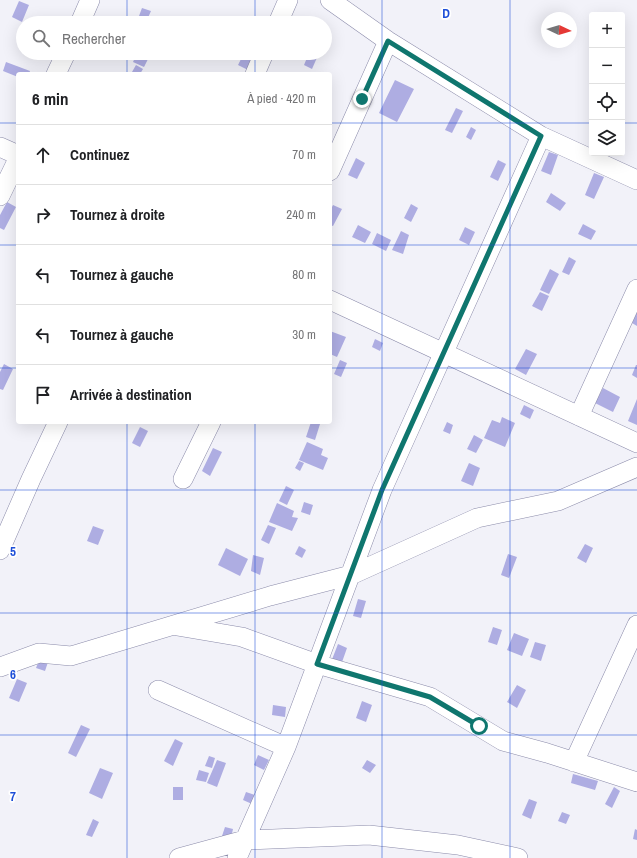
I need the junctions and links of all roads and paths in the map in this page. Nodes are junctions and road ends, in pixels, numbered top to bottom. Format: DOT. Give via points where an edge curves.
graph roads {
  1 [pos="90,0"];
  2 [pos="288,0"];
  3 [pos="330,0"];
  4 [pos="83,16"];
  5 [pos="281,16"];
  6 [pos="388,41"];
  7 [pos="63,60"];
  8 [pos="261,60"];
  9 [pos="57,72"];
  10 [pos="256,72"];
  11 [pos="541,136"];
  12 [pos="0,147"];
  13 [pos="16,154"];
  14 [pos="16,163"];
  15 [pos="332,167"];
  16 [pos="637,180"];
  17 [pos="0,196"];
  18 [pos="637,289"];
  19 [pos="332,301"];
  20 [pos="444,353"];
  21 [pos="579,416"];
  22 [pos="57,424"];
  23 [pos="210,424"];
  24 [pos="637,443"];
  25 [pos="637,467"];
  26 [pos="183,479"];
  27 [pos="0,550"];
  28 [pos="351,575"];
  29 [pos="172,625"];
  30 [pos="637,625"];
  31 [pos="317,664"];
  32 [pos="0,667"];
  33 [pos="158,690"];
  34 [pos="286,747"];
  35 [pos="574,762"];
  36 [pos="637,782"];
  37 [pos="245,840"];
  38 [pos="179,858"];
  39 [pos="237,858"];
  40 [pos="518,858"];
  1 -- 4 [label="street"];
  2 -- 5 [label="street"];
  3 -- 6 [label="street"];
  6 -- 11 [label="street"];
  6 -- 15 [label="street"];
  7 -- 9 [label="street"];
  8 -- 10 [label="street"];
  11 -- 16 [label="street"];
  11 -- 20 [label="street"];
  12 -- 13 [label="street"];
  14 -- 17 [label="street"];
  18 -- 21 [label="street"];
  19 -- 20 [label="street"];
  20 -- 21 [label="street"];
  20 -- 28 [label="street" via="382,490"];
  21 -- 24 [label="street"];
  22 -- 27 [label="street"];
  23 -- 26 [label="street"];
  25 -- 28 [label="street" via="558,501 478,518"];
  28 -- 29 [label="street"];
  28 -- 31 [label="street"];
  29 -- 31 [label="street" via="242,637"];
  29 -- 32 [label="street" via="71,656 40,654"];
  30 -- 35 [label="street"];
  31 -- 34 [label="street"];
  31 -- 35 [label="street" via="430,697 504,741"];
  33 -- 34 [label="street"];
  34 -- 37 [label="street"];
  35 -- 36 [label="street"];
  37 -- 38 [label="street"];
  37 -- 39 [label="street"];
  37 -- 40 [label="street" via="369,835 458,845"];
}
